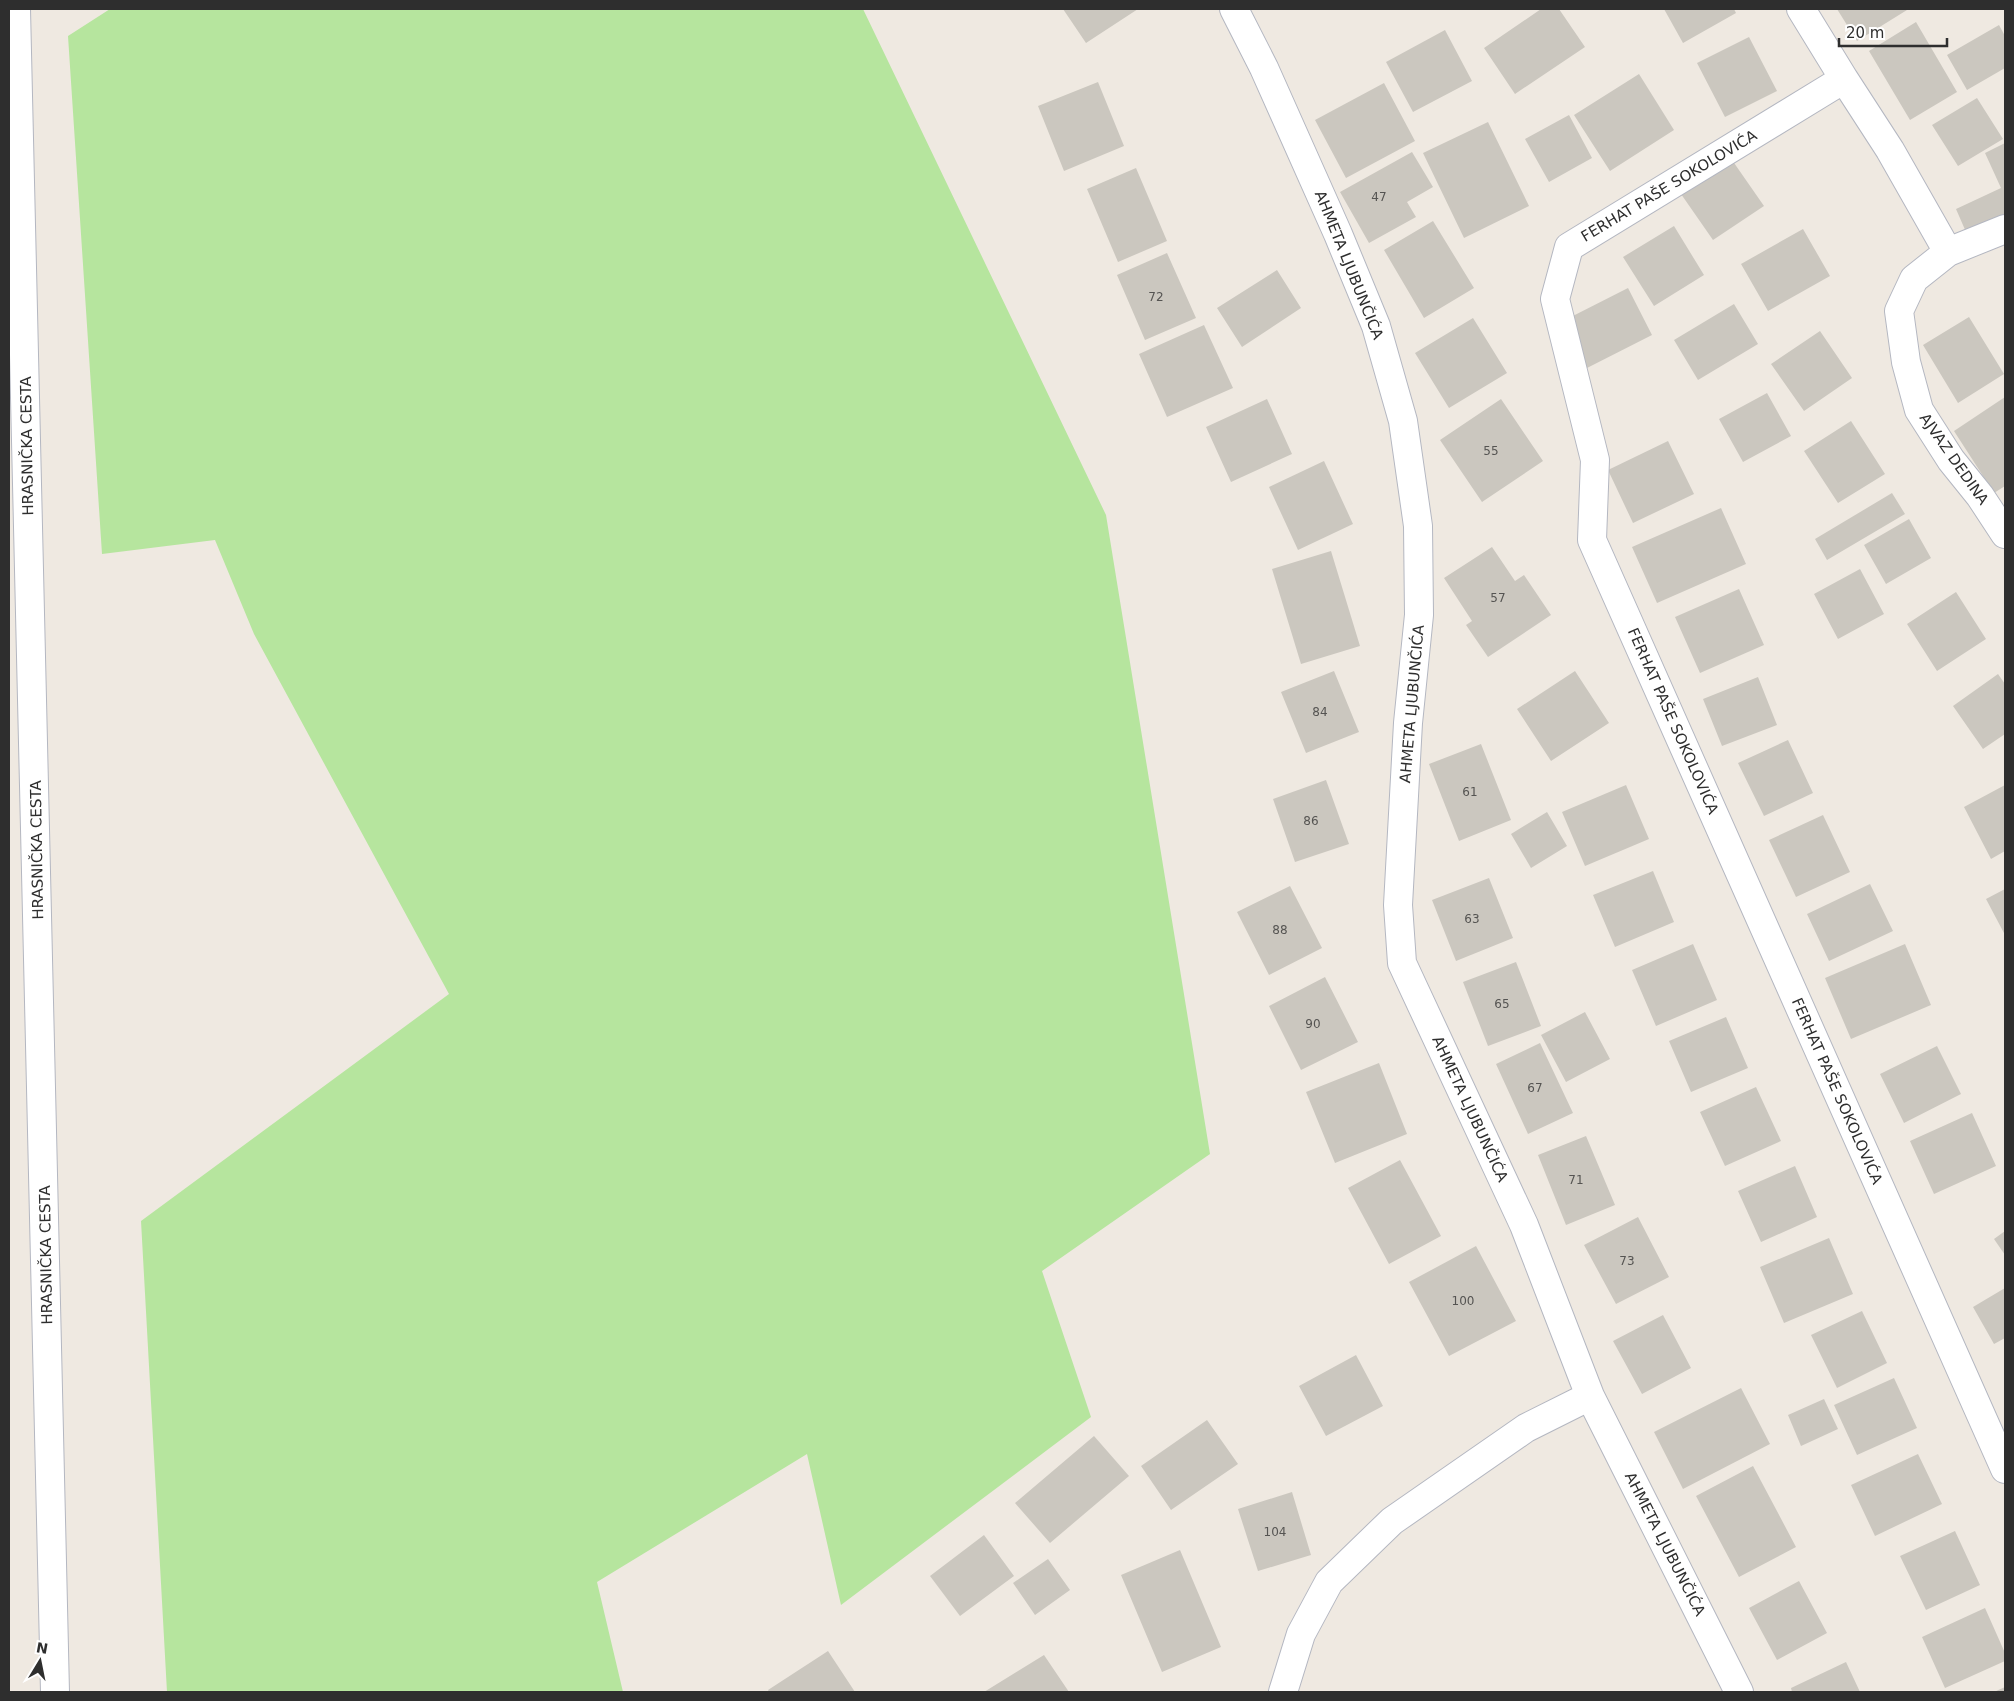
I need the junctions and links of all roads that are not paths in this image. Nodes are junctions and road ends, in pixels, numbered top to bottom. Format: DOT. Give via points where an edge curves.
graph roads {
  1 [pos="16,9"];
  2 [pos="1234,9"];
  3 [pos="1801,9"];
  4 [pos="1844,79"];
  5 [pos="2005,229"];
  6 [pos="1948,252"];
  7 [pos="2005,534"];
  8 [pos="1590,1396"];
  9 [pos="2005,1469"];
  10 [pos="56,1692"];
  11 [pos="1284,1692"];
  12 [pos="1739,1692"];
  1 -- 10 [label="street, HRASNIČKA CESTA"];
  2 -- 8 [label="street, AHMETA LJUBUNČIĆA" via="1264,68 1376,326 1403,421 1418,526 1419,615 1408,723 1398,905 1402,963 1524,1225"];
  3 -- 4 [label="street"];
  4 -- 6 [label="street" via="1890,150"];
  4 -- 9 [label="street, FERHAT PAŠE SOKOLOVIĆA" via="1569,247 1556,299 1595,460 1592,540"];
  5 -- 6 [label="street, AJVAZ DEDINA"];
  6 -- 7 [label="street, AJVAZ DEDINA" via="1914,279 1899,311 1906,362 1919,410"];
  8 -- 11 [label="street" via="1526,1428 1392,1521 1329,1582 1301,1634"];
  8 -- 12 [label="street, AHMETA LJUBUNČIĆA"];
}
